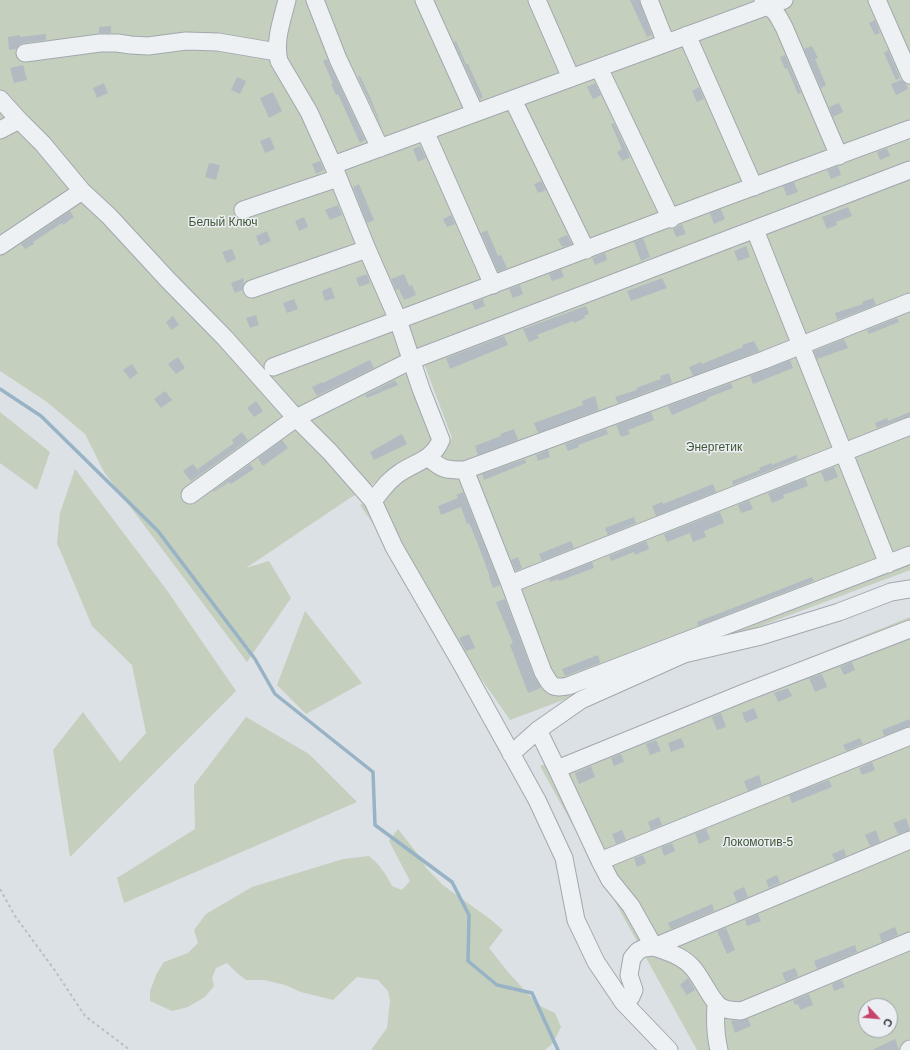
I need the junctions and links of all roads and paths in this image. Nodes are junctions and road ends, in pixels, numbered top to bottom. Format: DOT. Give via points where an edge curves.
graph roads {
  1 [pos="287,0"];
  2 [pos="315,0"];
  3 [pos="424,0"];
  4 [pos="537,0"];
  5 [pos="649,0"];
  6 [pos="784,0"];
  7 [pos="877,0"];
  8 [pos="765,3"];
  9 [pos="687,35"];
  10 [pos="666,43"];
  11 [pos="277,52"];
  12 [pos="25,53"];
  13 [pos="600,68"];
  14 [pos="910,75"];
  15 [pos="571,78"];
  16 [pos="0,98"];
  17 [pos="513,100"];
  18 [pos="475,113"];
  19 [pos="19,120"];
  20 [pos="0,130"];
  21 [pos="910,130"];
  22 [pos="425,131"];
  23 [pos="380,148"];
  24 [pos="839,156"];
  25 [pos="910,170"];
  26 [pos="335,172"];
  27 [pos="754,188"];
  28 [pos="82,191"];
  29 [pos="243,210"];
  30 [pos="671,218"];
  31 [pos="755,230"];
  32 [pos="0,246"];
  33 [pos="367,250"];
  34 [pos="586,250"];
  35 [pos="493,285"];
  36 [pos="252,289"];
  37 [pos="910,302"];
  38 [pos="398,320"];
  39 [pos="801,346"];
  40 [pos="412,360"];
  41 [pos="273,367"];
  42 [pos="296,418"];
  43 [pos="910,426"];
  44 [pos="843,452"];
  45 [pos="428,457"];
  46 [pos="465,470"];
  47 [pos="190,495"];
  48 [pos="373,501"];
  49 [pos="910,555"];
  50 [pos="888,564"];
  51 [pos="510,584"];
  52 [pos="910,589"];
  53 [pos="910,629"];
  54 [pos="538,730"];
  55 [pos="910,736"];
  56 [pos="512,754"];
  57 [pos="557,769"];
  58 [pos="910,840"];
  59 [pos="600,861"];
  60 [pos="0,889"];
  61 [pos="910,941"];
  62 [pos="654,947"];
  63 [pos="623,1002"];
  64 [pos="716,1004"];
  65 [pos="130,1050"];
  66 [pos="669,1050"];
  67 [pos="719,1050"];
  1 -- 11 [label="street"];
  2 -- 23 [label="street" via="338,59"];
  3 -- 18 [label="street"];
  4 -- 15 [label="street"];
  5 -- 10 [label="street"];
  6 -- 8 [label="street"];
  7 -- 14 [label="street"];
  8 -- 9 [label="street"];
  8 -- 24 [label="street" via="784,27"];
  9 -- 10 [label="street"];
  9 -- 27 [label="street"];
  10 -- 13 [label="street"];
  11 -- 12 [label="street" via="218,42 186,41 148,46 100,43"];
  11 -- 26 [label="street" via="279,61 309,112"];
  13 -- 15 [label="street"];
  13 -- 30 [label="street"];
  15 -- 17 [label="street"];
  16 -- 19 [label="street"];
  17 -- 18 [label="street"];
  17 -- 34 [label="street"];
  18 -- 22 [label="street"];
  19 -- 20 [label="street"];
  19 -- 28 [label="street" via="43,144"];
  21 -- 24 [label="street"];
  22 -- 23 [label="street"];
  22 -- 35 [label="street"];
  23 -- 26 [label="street"];
  24 -- 27 [label="street"];
  25 -- 31 [label="street"];
  26 -- 29 [label="street"];
  26 -- 33 [label="street"];
  27 -- 30 [label="street"];
  28 -- 32 [label="street"];
  28 -- 42 [label="street" via="225,338"];
  30 -- 34 [label="street"];
  31 -- 39 [label="street"];
  31 -- 40 [label="street"];
  33 -- 36 [label="street"];
  33 -- 38 [label="street"];
  34 -- 35 [label="street"];
  35 -- 38 [label="street"];
  37 -- 39 [label="street"];
  38 -- 40 [label="street"];
  38 -- 41 [label="street"];
  39 -- 44 [label="street"];
  39 -- 46 [label="street"];
  40 -- 42 [label="street"];
  40 -- 45 [label="street" via="441,440 436,450"];
  42 -- 47 [label="street"];
  42 -- 48 [label="street"];
  43 -- 44 [label="street"];
  44 -- 50 [label="street"];
  44 -- 51 [label="street"];
  45 -- 46 [label="street" via="438,467"];
  45 -- 48 [label="street" via="399,472"];
  46 -- 51 [label="street"];
  48 -- 56 [label="street" via="394,547"];
  49 -- 50 [label="street"];
  50 -- 51 [label="street" via="576,684 558,688 550,685 543,672"];
  52 -- 54 [label="street" via="891,592 839,612 761,636 684,654 581,700"];
  53 -- 57 [label="street"];
  54 -- 56 [label="street"];
  54 -- 57 [label="street"];
  55 -- 59 [label="street"];
  56 -- 63 [label="street" via="564,858 576,920 596,962"];
  57 -- 59 [label="street"];
  58 -- 62 [label="street"];
  59 -- 62 [label="street" via="610,880 631,906"];
  60 -- 65 [label="path" via="15,916 85,1016"];
  61 -- 64 [label="street" via="741,1011 722,1008"];
  62 -- 63 [label="street" via="638,951 632,958 629,975 634,990"];
  62 -- 64 [label="street" via="679,956 691,966 700,976"];
  63 -- 66 [label="street"];
  64 -- 67 [label="street" via="715,1022"];
}
